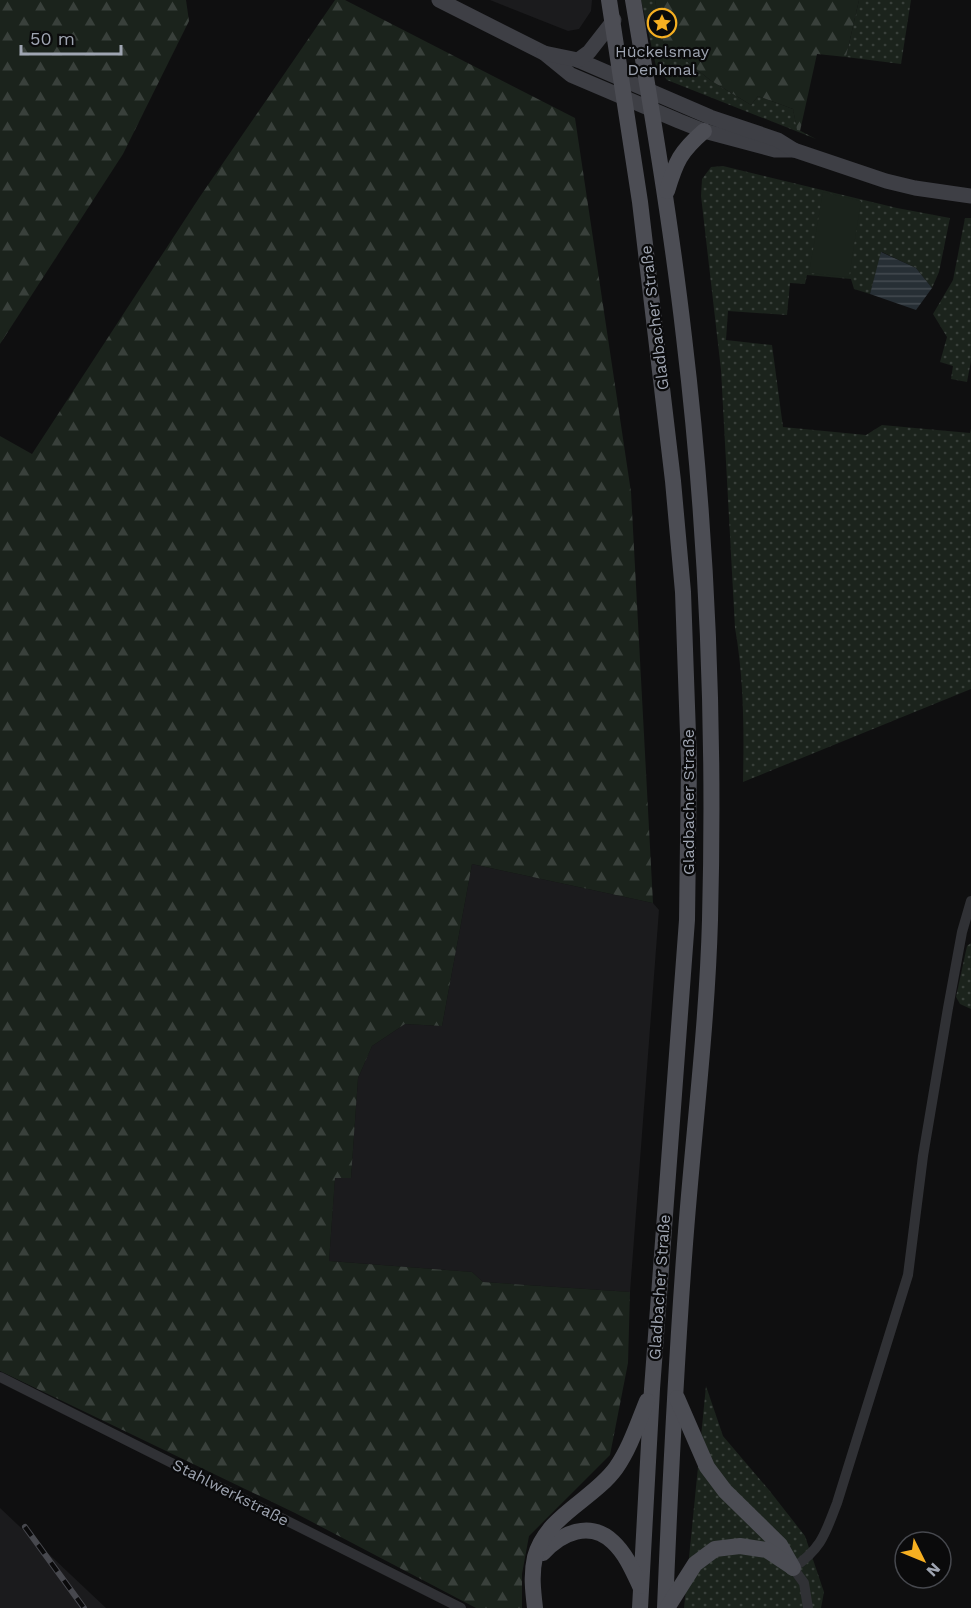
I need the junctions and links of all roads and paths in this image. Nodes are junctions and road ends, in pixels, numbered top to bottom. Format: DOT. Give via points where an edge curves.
graph roads {
  1 [pos="439,0"];
  2 [pos="609,0"];
  3 [pos="633,0"];
  4 [pos="614,20"];
  5 [pos="544,53"];
  6 [pos="578,60"];
  7 [pos="620,78"];
  8 [pos="648,91"];
  9 [pos="623,98"];
  10 [pos="651,109"];
  11 [pos="704,131"];
  12 [pos="794,150"];
  13 [pos="971,196"];
  14 [pos="666,198"];
  15 [pos="971,901"];
  16 [pos="0,1377"];
  17 [pos="652,1389"];
  18 [pos="674,1391"];
  19 [pos="793,1568"];
  20 [pos="533,1569"];
  21 [pos="642,1589"];
  22 [pos="461,1608"];
  23 [pos="535,1608"];
  24 [pos="640,1608"];
  25 [pos="666,1608"];
  26 [pos="808,1608"];
  1 -- 5 [label="main road"];
  2 -- 4 [label="main road, Gladbacher Straße"];
  3 -- 8 [label="main road, Gladbacher Straße"];
  4 -- 6 [label="main road"];
  4 -- 7 [label="main road, Gladbacher Straße"];
  5 -- 6 [label="main road"];
  5 -- 9 [label="main road" via="571,75"];
  6 -- 7 [label="main road"];
  7 -- 8 [label="main road"];
  7 -- 9 [label="main road, Gladbacher Straße"];
  8 -- 10 [label="main road, Gladbacher Straße"];
  8 -- 12 [label="main road" via="778,140"];
  9 -- 10 [label="main road"];
  9 -- 17 [label="main road, Gladbacher Straße" via="646,248 673,481 683,592 689,763 687,920"];
  10 -- 11 [label="main road"];
  10 -- 14 [label="main road, Gladbacher Straße"];
  11 -- 12 [label="main road" via="775,150"];
  11 -- 14 [label="main road" via="686,147 676,163"];
  12 -- 13 [label="main road" via="886,181"];
  14 -- 18 [label="main road, Gladbacher Straße" via="697,481 711,763 705,1008"];
  15 -- 19 [label="street" via="962,932 923,1156 908,1275 824,1538 810,1556"];
  16 -- 22 [label="street, Stahlwerkstraße"];
  17 -- 20 [label="main road" via="629,1446 615,1468 557,1521 536,1554"];
  17 -- 21 [label="main road, Gladbacher Straße"];
  18 -- 19 [label="main road" via="707,1467 725,1491 780,1545"];
  18 -- 25 [label="main road, Gladbacher Straße"];
  19 -- 25 [label="main road" via="767,1550 740,1546 716,1549 696,1564"];
  19 -- 26 [label="street" via="804,1583"];
  20 -- 21 [label="main road" via="540,1556 561,1536 582,1530 596,1532 606,1536 625,1556"];
  20 -- 23 [label="main road"];
  21 -- 24 [label="main road, Gladbacher Straße"];
}
